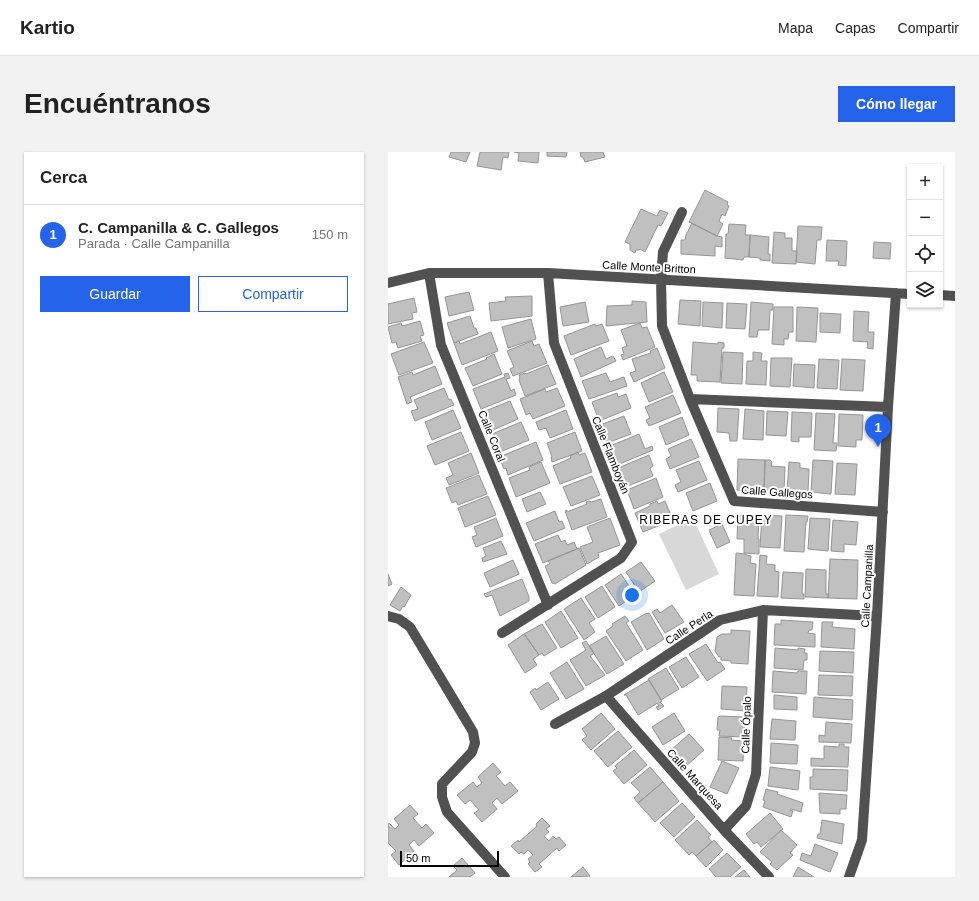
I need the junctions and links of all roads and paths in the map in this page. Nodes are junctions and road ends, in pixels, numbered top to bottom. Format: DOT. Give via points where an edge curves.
graph roads {
  1 [pos="682,212"];
  2 [pos="429,273"];
  3 [pos="548,273"];
  4 [pos="661,279"];
  5 [pos="388,283"];
  6 [pos="896,293"];
  7 [pos="907,294"];
  8 [pos="943,296"];
  9 [pos="955,296"];
  10 [pos="690,399"];
  11 [pos="888,407"];
  12 [pos="882,512"];
  13 [pos="548,605"];
  14 [pos="763,610"];
  15 [pos="388,616"];
  16 [pos="878,616"];
  17 [pos="502,633"];
  18 [pos="606,696"];
  19 [pos="555,724"];
  20 [pos="724,830"];
  21 [pos="506,877"];
  22 [pos="769,877"];
  23 [pos="849,877"];
  1 -- 4 [label="street, Calle Gallegos" via="663,252"];
  2 -- 3 [label="street, Calle Monte Britton"];
  2 -- 5 [label="street, Calle Monte Britton"];
  2 -- 13 [label="street, Calle Coral" via="441,345"];
  3 -- 4 [label="street, Calle Monte Britton"];
  3 -- 13 [label="street, Calle Flamboyán" via="554,343 632,542 621,558"];
  4 -- 6 [label="street, Calle Monte Britton"];
  4 -- 10 [label="street, Calle Gallegos" via="662,326"];
  6 -- 7 [label="street, Calle Monte Britton"];
  6 -- 11 [label="street, Calle Campanilla"];
  8 -- 9 [label="street"];
  10 -- 11 [label="street"];
  10 -- 12 [label="street, Calle Gallegos" via="734,501"];
  11 -- 12 [label="street, Calle Campanilla"];
  12 -- 16 [label="street, Calle Campanilla"];
  13 -- 17 [label="street"];
  14 -- 16 [label="street, Calle Perla"];
  14 -- 18 [label="street, Calle Perla" via="720,620"];
  14 -- 20 [label="street, Calle Ópalo" via="756,774 746,806"];
  15 -- 21 [label="street" via="399,619 410,627 473,732 475,743 472,752 442,784 442,797 447,812"];
  16 -- 23 [label="street, Calle Campanilla" via="862,840"];
  18 -- 19 [label="street, Calle Perla"];
  18 -- 20 [label="street, Calle Marquesa"];
  20 -- 22 [label="street, Calle Marquesa"];
}
